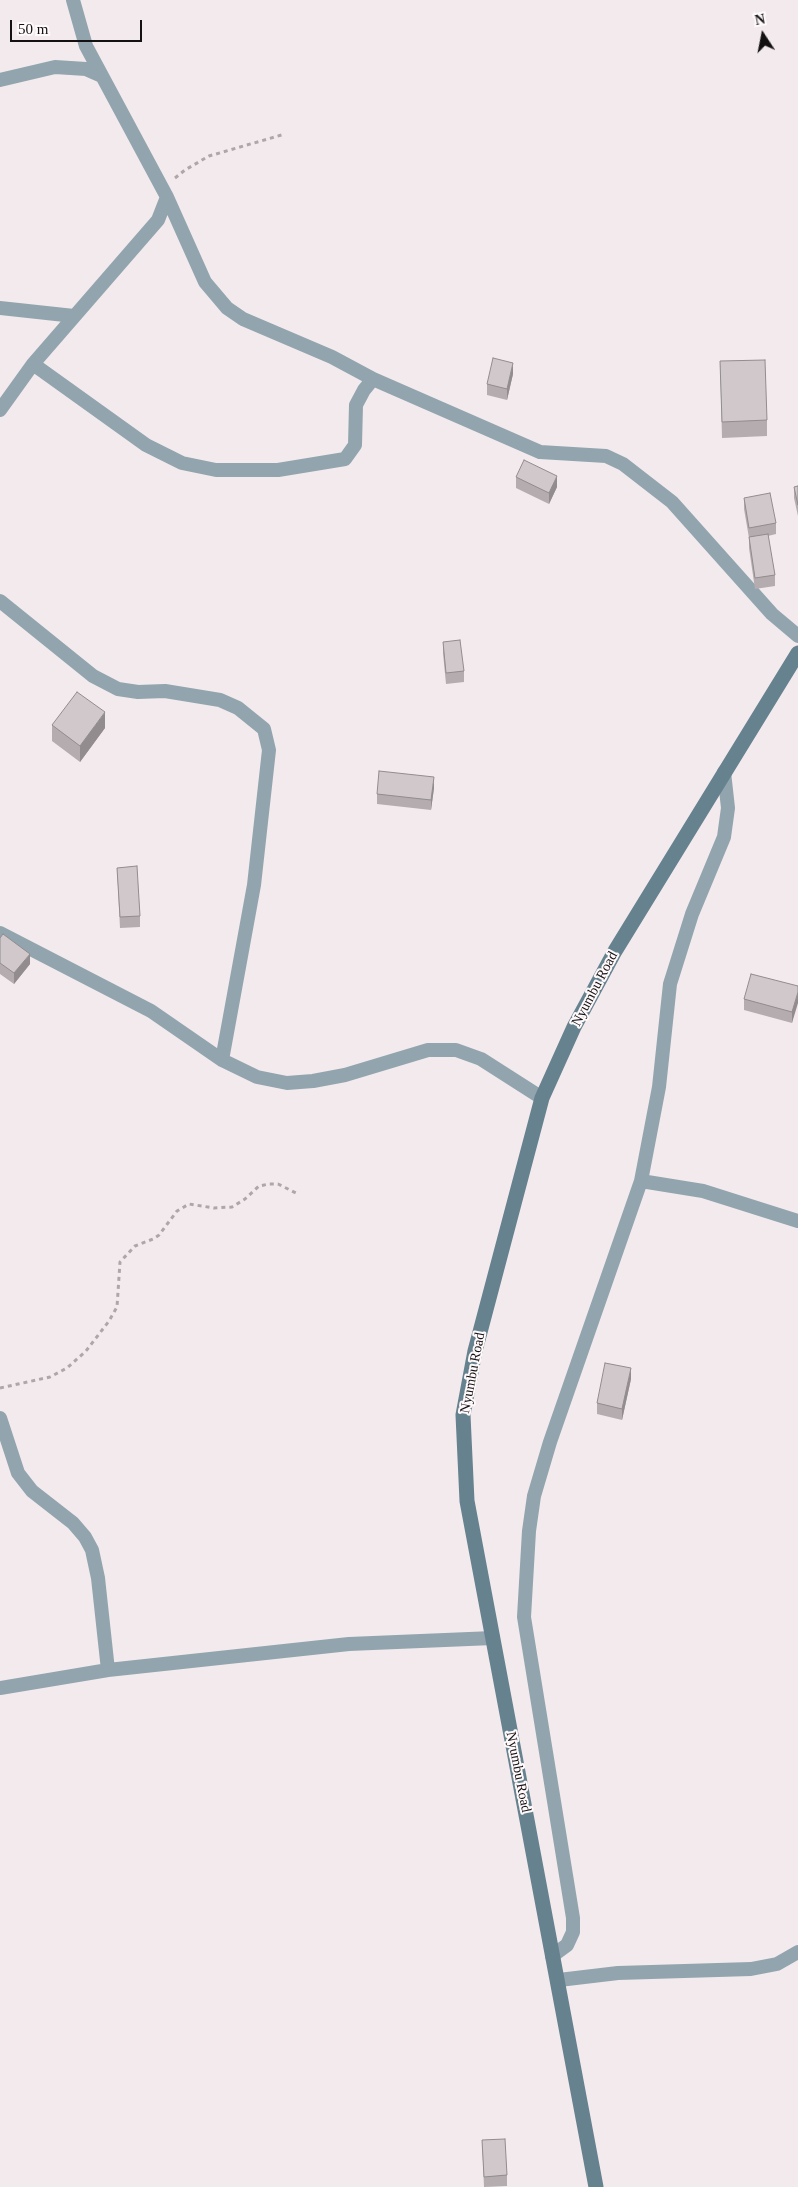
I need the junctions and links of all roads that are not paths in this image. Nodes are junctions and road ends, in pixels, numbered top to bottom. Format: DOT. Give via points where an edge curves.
graph roads {
  1 [pos="73,0"];
  2 [pos="102,76"];
  3 [pos="0,80"];
  4 [pos="165,193"];
  5 [pos="0,308"];
  6 [pos="74,316"];
  7 [pos="33,364"];
  8 [pos="373,379"];
  9 [pos="0,410"];
  10 [pos="0,600"];
  11 [pos="798,636"];
  12 [pos="798,654"];
  13 [pos="724,772"];
  14 [pos="0,933"];
  15 [pos="222,1060"];
  16 [pos="542,1098"];
  17 [pos="641,1181"];
  18 [pos="798,1221"];
  19 [pos="0,1418"];
  20 [pos="493,1638"];
  21 [pos="108,1670"];
  22 [pos="0,1688"];
  23 [pos="798,1952"];
  24 [pos="552,1956"];
  25 [pos="558,1980"];
  26 [pos="596,2187"];
  1 -- 2 [label="street" via="86,46"];
  2 -- 3 [label="street" via="86,69 56,67"];
  2 -- 4 [label="street"];
  4 -- 6 [label="street" via="164,209 158,220"];
  4 -- 8 [label="street" via="205,282 227,308 243,319 332,357"];
  5 -- 6 [label="street"];
  6 -- 7 [label="street"];
  7 -- 8 [label="street" via="146,445 182,463 216,470 278,470 345,459 355,446 356,405"];
  7 -- 9 [label="street"];
  8 -- 11 [label="street" via="540,452 606,456 623,464 672,502 772,614"];
  10 -- 15 [label="street" via="93,676 118,689 165,691 220,700 238,708 264,730 269,750 254,885"];
  12 -- 13 [label="street, Nyumbu Road"];
  13 -- 16 [label="street, Nyumbu Road" via="615,951 574,1027"];
  13 -- 17 [label="street" via="728,808 724,837 692,914 670,984 660,1087"];
  14 -- 15 [label="street" via="151,1011"];
  15 -- 16 [label="street" via="258,1077 287,1082 313,1081 346,1075 428,1050 456,1050 481,1059"];
  16 -- 20 [label="street, Nyumbu Road" via="475,1351 463,1415 467,1501"];
  17 -- 18 [label="street" via="703,1192"];
  17 -- 24 [label="street" via="550,1442 534,1496 529,1531 524,1617 573,1918 573,1932 567,1945"];
  19 -- 21 [label="street" via="18,1473 32,1491 73,1523 92,1550"];
  20 -- 21 [label="street" via="349,1644"];
  20 -- 24 [label="street, Nyumbu Road"];
  21 -- 22 [label="street"];
  23 -- 25 [label="street" via="777,1964 751,1969 618,1973"];
  24 -- 25 [label="street, Nyumbu Road"];
  25 -- 26 [label="street, Nyumbu Road"];
}
